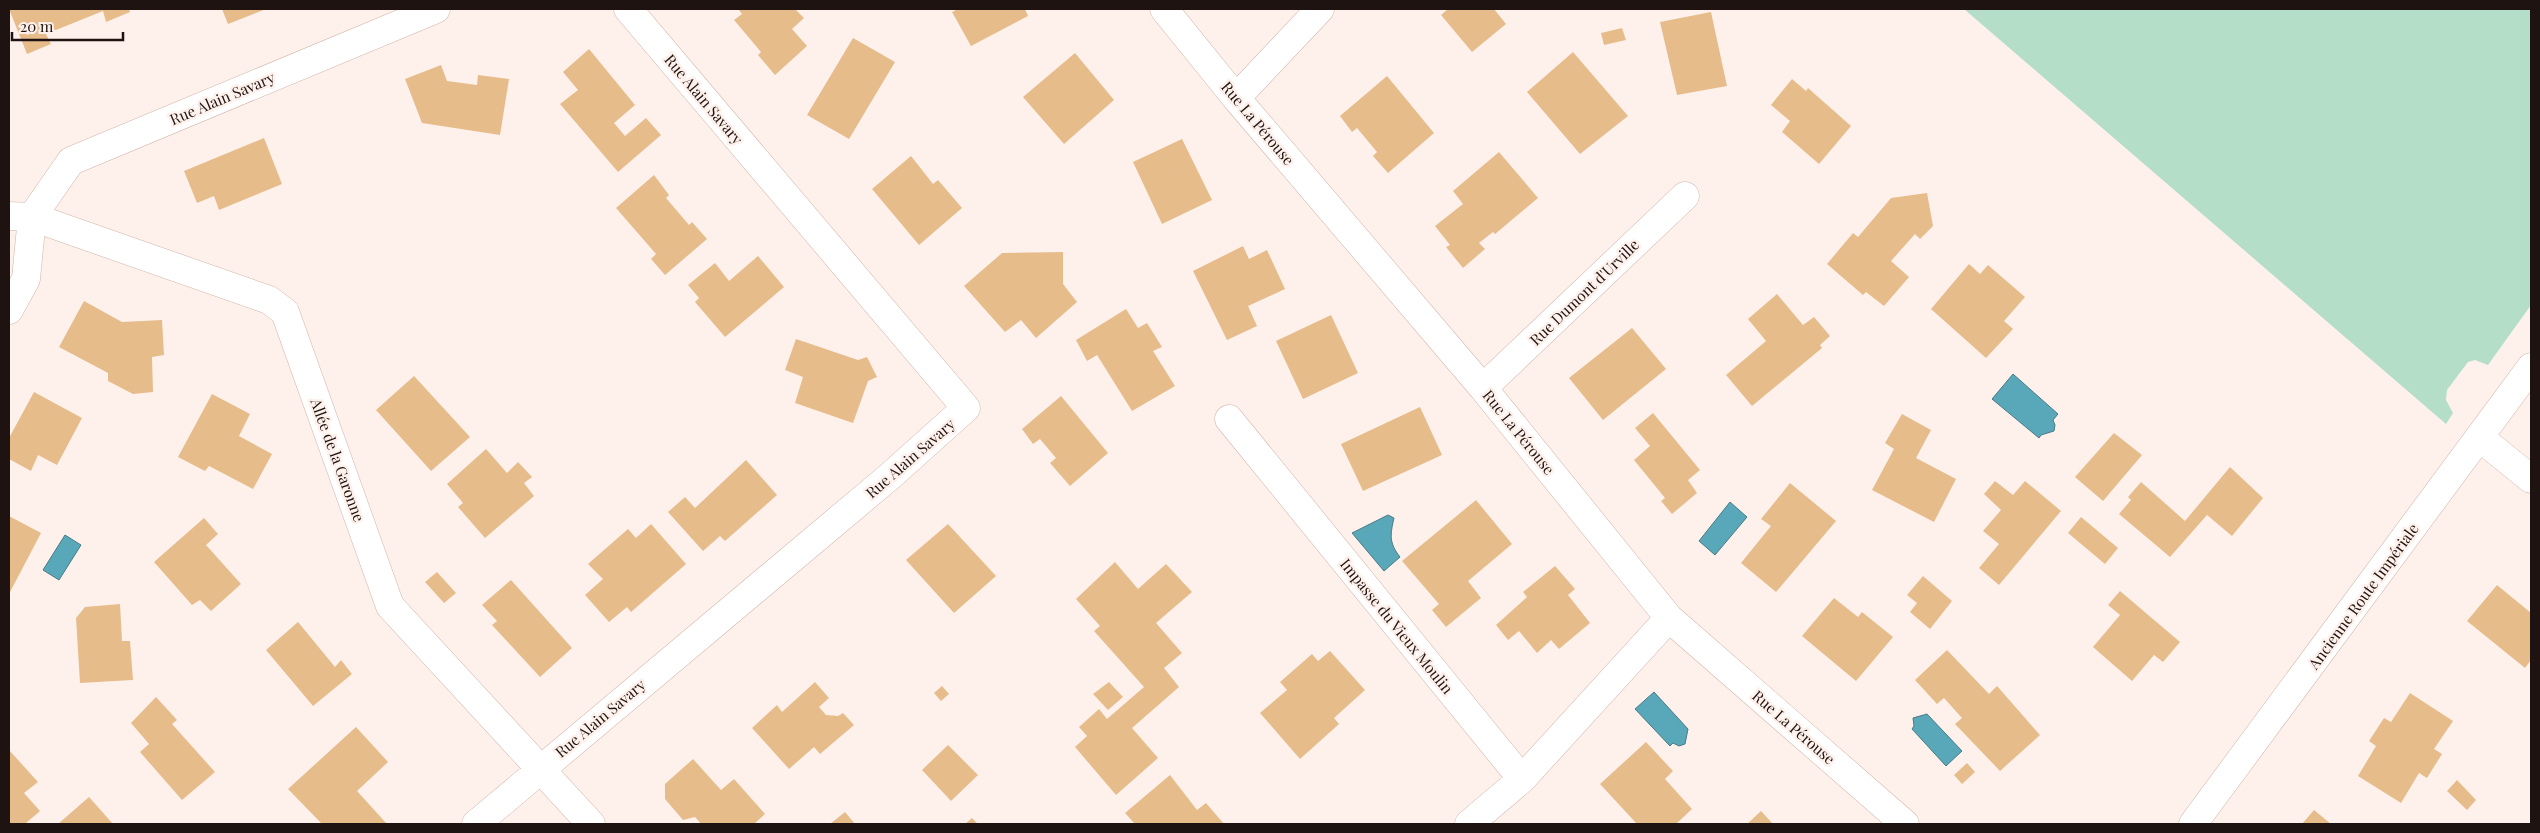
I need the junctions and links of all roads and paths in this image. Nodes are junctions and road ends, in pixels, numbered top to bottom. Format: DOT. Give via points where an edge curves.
graph roads {
  1 [pos="436,9"];
  2 [pos="628,9"];
  3 [pos="1164,9"];
  4 [pos="1320,9"];
  5 [pos="1236,98"];
  6 [pos="1685,196"];
  7 [pos="20,216"];
  8 [pos="9,310"];
  9 [pos="2531,367"];
  10 [pos="1483,388"];
  11 [pos="1229,419"];
  12 [pos="2479,437"];
  13 [pos="2531,479"];
  14 [pos="1669,618"];
  15 [pos="540,768"];
  16 [pos="1522,779"];
  17 [pos="476,824"];
  18 [pos="590,824"];
  19 [pos="1469,824"];
  20 [pos="1905,824"];
  21 [pos="2193,824"];
  1 -- 7 [label="street, Rue Alain Savary" via="71,161"];
  2 -- 15 [label="street, Rue Alain Savary" via="966,408 882,484"];
  3 -- 5 [label="street, Rue La Pérouse"];
  4 -- 5 [label="street"];
  5 -- 10 [label="street, Rue La Pérouse"];
  6 -- 10 [label="street, Rue Dumont d'Urville"];
  7 -- 8 [label="street" via="26,279"];
  7 -- 15 [label="street, Allée de la Garonne" via="269,300 285,312 390,606"];
  9 -- 12 [label="street, Ancienne Route Impériale"];
  10 -- 14 [label="street, Rue La Pérouse"];
  11 -- 16 [label="street, Impasse du Vieux Moulin"];
  12 -- 13 [label="street"];
  12 -- 21 [label="street, Ancienne Route Impériale"];
  14 -- 16 [label="street"];
  14 -- 20 [label="street, Rue La Pérouse"];
  15 -- 17 [label="street, Rue Alain Savary"];
  15 -- 18 [label="street, Allée de la Garonne"];
  16 -- 19 [label="street"];
}
